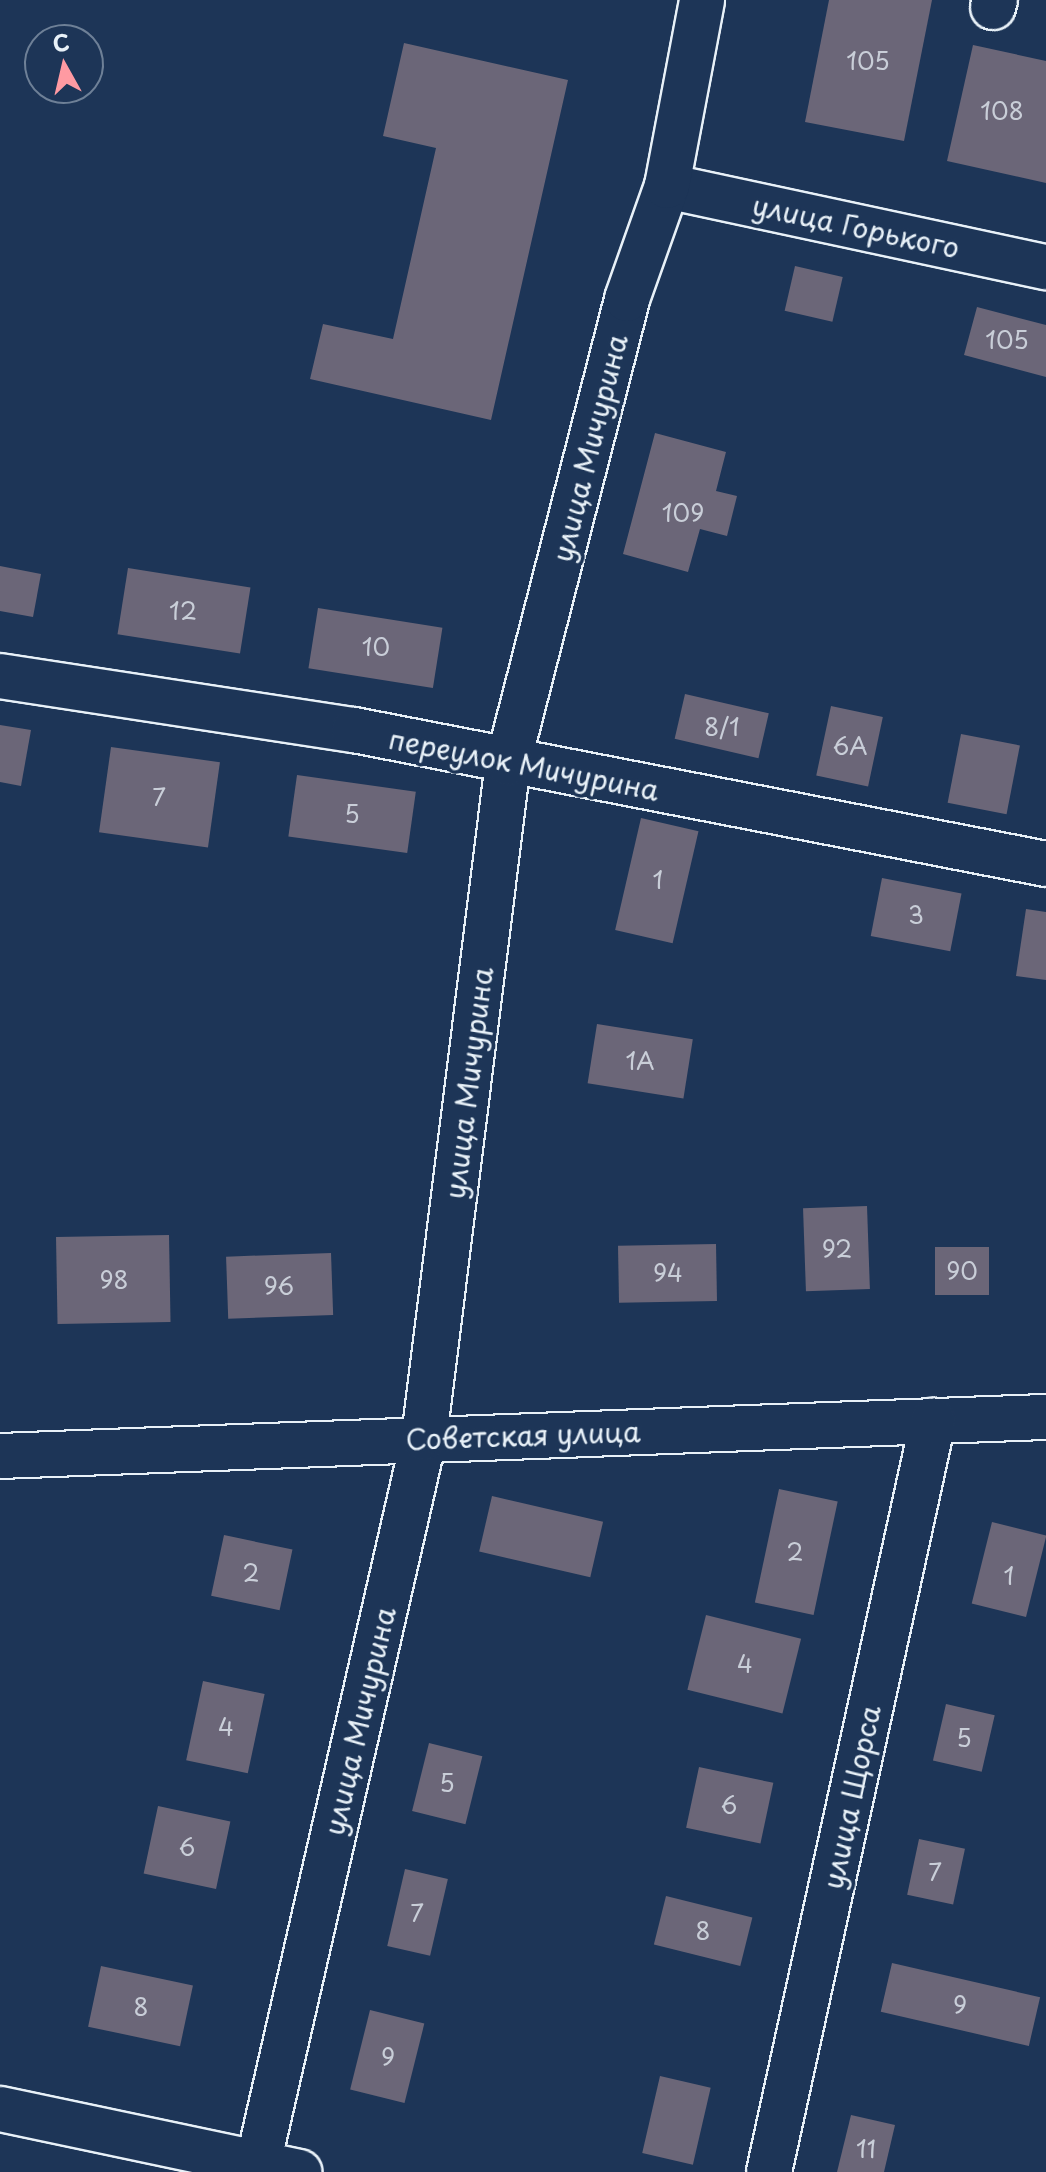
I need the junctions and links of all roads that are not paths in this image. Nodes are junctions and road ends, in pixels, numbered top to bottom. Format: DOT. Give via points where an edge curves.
graph roads {
  1 [pos="702,0"];
  2 [pos="667,186"];
  3 [pos="1046,267"];
  4 [pos="0,676"];
  5 [pos="508,763"];
  6 [pos="1046,864"];
  7 [pos="1046,1417"];
  8 [pos="933,1421"];
  9 [pos="424,1438"];
  10 [pos="0,1456"];
  11 [pos="0,2109"];
  12 [pos="271,2169"];
  13 [pos="769,2172"];
  1 -- 2 [label="street, улица Мичурина"];
  2 -- 3 [label="street, улица Горького"];
  2 -- 5 [label="street, улица Мичурина" via="627,299"];
  4 -- 5 [label="street, переулок Мичурина" via="354,730"];
  5 -- 6 [label="street, переулок Мичурина"];
  5 -- 9 [label="street, улица Мичурина"];
  7 -- 8 [label="street, Советская улица"];
  8 -- 9 [label="street, Советская улица"];
  8 -- 13 [label="street, улица Щорса"];
  9 -- 10 [label="street, Советская улица"];
  9 -- 12 [label="street, улица Мичурина"];
  11 -- 12 [label="street"];
}
